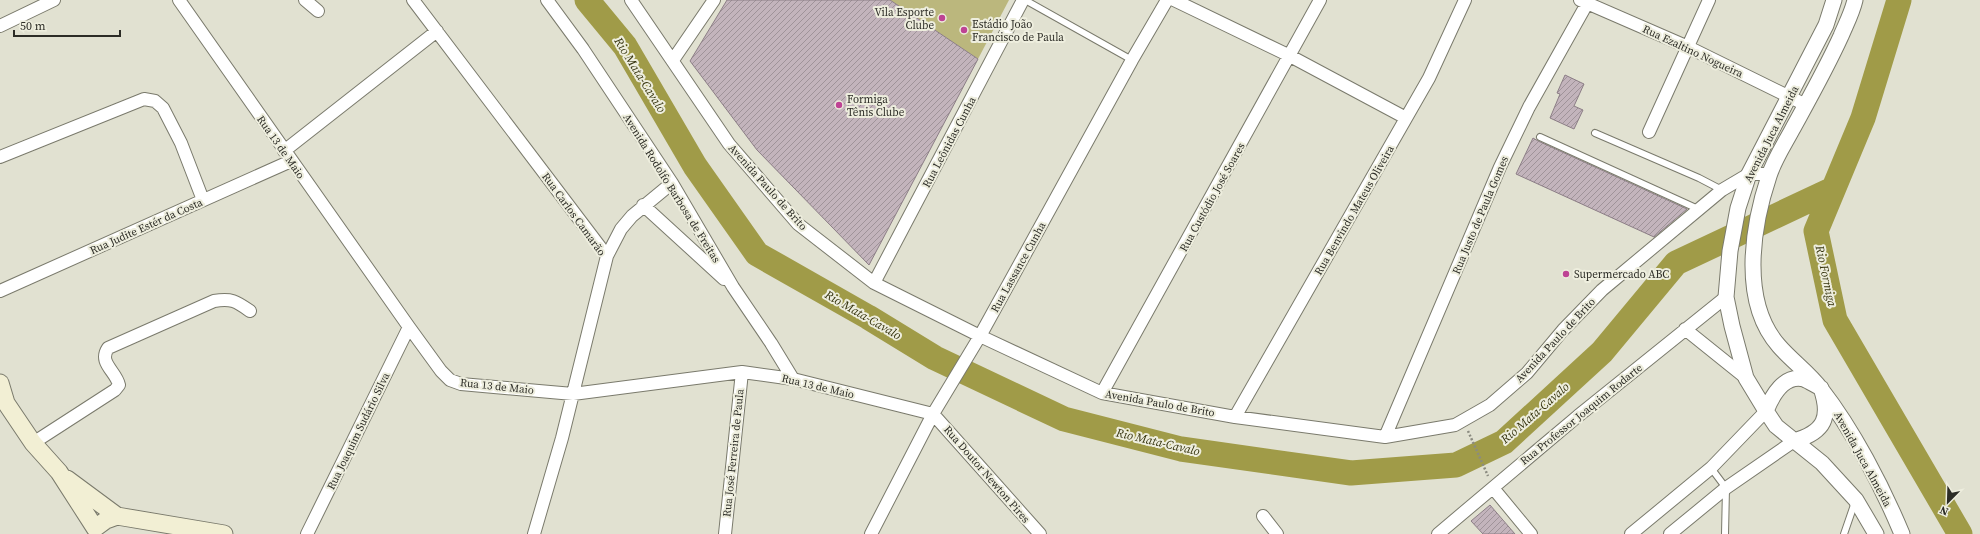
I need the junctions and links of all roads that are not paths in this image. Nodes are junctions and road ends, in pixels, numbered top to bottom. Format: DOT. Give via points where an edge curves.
graph roads {
  1 [pos="54,0"];
  2 [pos="179,0"];
  3 [pos="305,0"];
  4 [pos="413,0"];
  5 [pos="547,0"];
  6 [pos="631,0"];
  7 [pos="714,0"];
  8 [pos="1024,0"];
  9 [pos="1167,0"];
  10 [pos="1174,0"];
  11 [pos="1320,0"];
  12 [pos="1465,0"];
  13 [pos="1709,0"];
  14 [pos="1834,0"];
  15 [pos="1855,0"];
  16 [pos="1585,1"];
  17 [pos="318,11"];
  18 [pos="0,26"];
  19 [pos="437,31"];
  20 [pos="1688,47"];
  21 [pos="1290,56"];
  22 [pos="673,60"];
  23 [pos="1132,60"];
  24 [pos="1790,98"];
  25 [pos="1806,105"];
  26 [pos="1406,118"];
  27 [pos="1648,132"];
  28 [pos="1595,133"];
  29 [pos="1540,136"];
  30 [pos="288,156"];
  31 [pos="0,157"];
  32 [pos="1749,174"];
  33 [pos="1768,178"];
  34 [pos="672,183"];
  35 [pos="1722,190"];
  36 [pos="203,200"];
  37 [pos="643,205"];
  38 [pos="1698,209"];
  39 [pos="607,256"];
  40 [pos="874,283"];
  41 [pos="733,287"];
  42 [pos="0,291"];
  43 [pos="1726,294"];
  44 [pos="250,311"];
  45 [pos="409,327"];
  46 [pos="1685,329"];
  47 [pos="980,336"];
  48 [pos="742,372"];
  49 [pos="1746,378"];
  50 [pos="793,379"];
  51 [pos="0,383"];
  52 [pos="1821,388"];
  53 [pos="1102,393"];
  54 [pos="573,394"];
  55 [pos="1766,411"];
  56 [pos="933,414"];
  57 [pos="1235,417"];
  58 [pos="1385,437"];
  59 [pos="1794,441"];
  60 [pos="33,443"];
  61 [pos="1711,468"];
  62 [pos="59,472"];
  63 [pos="1493,488"];
  64 [pos="1726,488"];
  65 [pos="1856,500"];
  66 [pos="117,516"];
  67 [pos="1263,516"];
  68 [pos="98,531"];
  69 [pos="224,534"];
  70 [pos="307,534"];
  71 [pos="534,534"];
  72 [pos="725,534"];
  73 [pos="871,534"];
  74 [pos="1040,534"];
  75 [pos="1277,534"];
  76 [pos="1438,534"];
  77 [pos="1531,534"];
  78 [pos="1631,534"];
  79 [pos="1670,534"];
  80 [pos="1725,534"];
  81 [pos="1844,534"];
  82 [pos="1876,534"];
  83 [pos="1902,534"];
  1 -- 18 [label="street"];
  2 -- 30 [label="street, Rua 13 de Maio"];
  3 -- 17 [label="street"];
  4 -- 19 [label="street, Rua Carlos Camarão"];
  5 -- 34 [label="street, Avenida Rodolfo Barbosa de Freitas"];
  6 -- 22 [label="street, Avenida Paulo de Brito"];
  7 -- 22 [label="street"];
  8 -- 23 [label="lane"];
  8 -- 40 [label="street, Rua Leônidas Cunha"];
  9 -- 23 [label="street, Rua Lassance Cunha"];
  10 -- 21 [label="street"];
  11 -- 21 [label="street, Rua Custódio José Soares"];
  12 -- 26 [label="street, Rua Benvindo Mateus Oliveira" via="1429,78"];
  13 -- 20 [label="street"];
  14 -- 24 [label="street, Avenida Juca Almeida" via="1826,25"];
  15 -- 25 [label="street, Avenida Juca Almeida" via="1834,51"];
  16 -- 20 [label="street, Rua Ezaltino Nogueira"];
  16 -- 58 [label="street, Rua Justo de Paula Gomes" via="1500,167"];
  19 -- 30 [label="street, Rua Judite Estér da Costa"];
  19 -- 39 [label="street, Rua Carlos Camarão"];
  20 -- 24 [label="street, Rua Ezaltino Nogueira"];
  20 -- 27 [label="street"];
  21 -- 26 [label="street"];
  21 -- 53 [label="street, Rua Custódio José Soares"];
  22 -- 40 [label="street, Avenida Paulo de Brito" via="729,144 798,224"];
  23 -- 47 [label="street, Rua Lassance Cunha"];
  24 -- 25 [label="street, Rua Ezaltino Nogueira"];
  24 -- 32 [label="street, Avenida Juca Almeida"];
  25 -- 33 [label="street, Avenida Juca Almeida"];
  26 -- 57 [label="street, Rua Benvindo Mateus Oliveira"];
  28 -- 35 [label="lane"];
  29 -- 38 [label="lane"];
  30 -- 36 [label="street, Rua Judite Estér da Costa"];
  30 -- 45 [label="street, Rua 13 de Maio"];
  31 -- 36 [label="street" via="144,99 155,101 163,108 181,143"];
  32 -- 33 [label="street"];
  32 -- 35 [label="street, Avenida Paulo de Brito"];
  32 -- 43 [label="street, Avenida Juca Almeida" via="1738,208"];
  33 -- 52 [label="street, Avenida Juca Almeida" via="1754,240 1752,264 1755,295 1762,320 1778,346"];
  34 -- 37 [label="street"];
  34 -- 41 [label="street, Avenida Rodolfo Barbosa de Freitas"];
  35 -- 38 [label="street, Avenida Paulo de Brito"];
  36 -- 42 [label="street, Rua Judite Estér da Costa"];
  37 -- 39 [label="street" via="621,229"];
  37 -- 41 [label="street"];
  38 -- 58 [label="street, Avenida Paulo de Brito" via="1602,290 1563,330 1527,373 1490,406 1455,425"];
  39 -- 54 [label="street, Rua Carlos Camarão"];
  40 -- 47 [label="street, Avenida Paulo de Brito"];
  41 -- 50 [label="street, Avenida Rodolfo Barbosa de Freitas"];
  43 -- 46 [label="street, Rua Professor Joaquim Rodarte"];
  43 -- 49 [label="street, Avenida Juca Almeida"];
  44 -- 60 [label="street" via="227,299 214,301 108,348 105,361 119,385"];
  45 -- 54 [label="street, Rua 13 de Maio" via="441,372 450,380 461,384"];
  45 -- 70 [label="street, Rua Joaquim Sudário Silva"];
  46 -- 49 [label="street"];
  46 -- 63 [label="street, Rua Professor Joaquim Rodarte"];
  47 -- 53 [label="street, Avenida Paulo de Brito"];
  47 -- 56 [label="street, Rua Lassance Cunha"];
  48 -- 50 [label="street, Rua 13 de Maio"];
  48 -- 54 [label="street, Rua 13 de Maio"];
  48 -- 72 [label="street, Rua José Ferreira de Paula"];
  49 -- 55 [label="street, Avenida Juca Almeida"];
  50 -- 56 [label="street, Rua 13 de Maio"];
  51 -- 60 [label="main road" via="6,404"];
  52 -- 55 [label="street" via="1803,379 1790,380 1779,387 1770,399"];
  52 -- 59 [label="street" via="1826,404 1825,417 1819,428 1809,436"];
  52 -- 83 [label="street, Avenida Juca Almeida" via="1845,423"];
  53 -- 57 [label="street, Avenida Paulo de Brito"];
  54 -- 71 [label="street, Rua Carlos Camarão"];
  55 -- 59 [label="street, Avenida Juca Almeida" via="1776,426"];
  55 -- 61 [label="street"];
  56 -- 73 [label="street, Rua Lassance Cunha"];
  56 -- 74 [label="street, Rua Doutor Newton Pires"];
  57 -- 58 [label="street, Avenida Paulo de Brito"];
  59 -- 64 [label="street"];
  59 -- 65 [label="street, Avenida Juca Almeida" via="1822,464"];
  60 -- 62 [label="main road"];
  61 -- 64 [label="lane"];
  61 -- 78 [label="street"];
  62 -- 66 [label="main road"];
  62 -- 68 [label="main road"];
  63 -- 76 [label="street, Rua Professor Joaquim Rodarte"];
  63 -- 77 [label="street"];
  64 -- 79 [label="street"];
  64 -- 80 [label="lane"];
  65 -- 81 [label="lane"];
  65 -- 82 [label="street, Avenida Juca Almeida"];
  66 -- 68 [label="main road" via="106,520"];
  66 -- 69 [label="main road"];
  67 -- 75 [label="street"];
}
